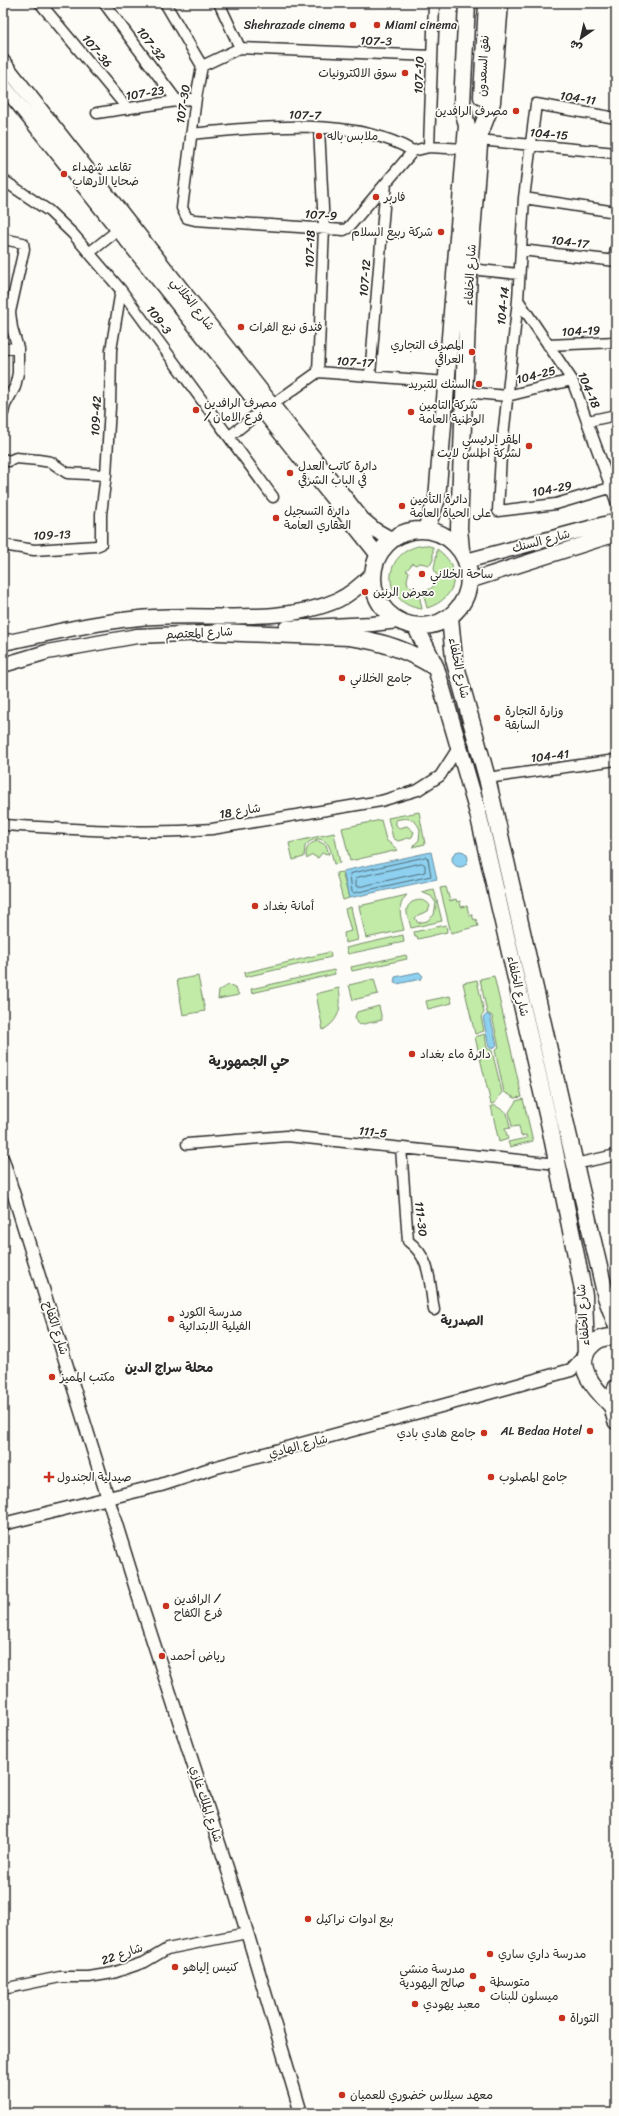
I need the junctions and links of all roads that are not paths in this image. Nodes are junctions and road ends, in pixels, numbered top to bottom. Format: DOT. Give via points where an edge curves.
graph roads {
  1 [pos="104,3"];
  2 [pos="165,3"];
  3 [pos="219,3"];
  4 [pos="434,3"];
  5 [pos="467,3"];
  6 [pos="478,3"];
  7 [pos="487,3"];
  8 [pos="500,3"];
  9 [pos="43,7"];
  10 [pos="240,48"];
  11 [pos="432,56"];
  12 [pos="3,62"];
  13 [pos="202,66"];
  14 [pos="3,85"];
  15 [pos="14,96"];
  16 [pos="196,98"];
  17 [pos="177,101"];
  18 [pos="536,104"];
  19 [pos="128,109"];
  20 [pos="97,113"];
  21 [pos="616,118"];
  22 [pos="319,128"];
  23 [pos="476,130"];
  24 [pos="191,134"];
  25 [pos="530,145"];
  26 [pos="429,147"];
  27 [pos="465,149"];
  28 [pos="414,151"];
  29 [pos="616,153"];
  30 [pos="3,180"];
  31 [pos="386,183"];
  32 [pos="524,198"];
  33 [pos="616,212"];
  34 [pos="187,218"];
  35 [pos="324,228"];
  36 [pos="118,230"];
  37 [pos="3,239"];
  38 [pos="616,248"];
  39 [pos="521,250"];
  40 [pos="89,253"];
  41 [pos="615,261"];
  42 [pos="469,269"];
  43 [pos="519,274"];
  44 [pos="121,290"];
  45 [pos="518,300"];
  46 [pos="616,342"];
  47 [pos="548,345"];
  48 [pos="3,348"];
  49 [pos="18,348"];
  50 [pos="318,372"];
  51 [pos="370,376"];
  52 [pos="572,380"];
  53 [pos="446,382"];
  54 [pos="465,392"];
  55 [pos="507,396"];
  56 [pos="267,407"];
  57 [pos="3,413"];
  58 [pos="616,415"];
  59 [pos="588,421"];
  60 [pos="230,436"];
  61 [pos="3,459"];
  62 [pos="106,475"];
  63 [pos="610,488"];
  64 [pos="273,497"];
  65 [pos="616,501"];
  66 [pos="498,511"];
  67 [pos="616,520"];
  68 [pos="426,529"];
  69 [pos="616,534"];
  70 [pos="391,539"];
  71 [pos="101,544"];
  72 [pos="3,545"];
  73 [pos="377,554"];
  74 [pos="463,555"];
  75 [pos="372,574"];
  76 [pos="469,581"];
  77 [pos="450,617"];
  78 [pos="398,621"];
  79 [pos="416,627"];
  80 [pos="218,632"];
  81 [pos="3,643"];
  82 [pos="3,665"];
  83 [pos="436,668"];
  84 [pos="458,748"];
  85 [pos="616,760"];
  86 [pos="487,778"];
  87 [pos="3,826"];
  88 [pos="187,1144"];
  89 [pos="401,1148"];
  90 [pos="616,1155"];
  91 [pos="3,1160"];
  92 [pos="557,1164"];
  93 [pos="575,1164"];
  94 [pos="434,1310"];
  95 [pos="616,1324"];
  96 [pos="616,1338"];
  97 [pos="586,1354"];
  98 [pos="616,1388"];
  99 [pos="614,1414"];
  100 [pos="108,1496"];
  101 [pos="3,1524"];
  102 [pos="247,1933"];
  103 [pos="3,1988"];
  104 [pos="301,2113"];
  1 -- 17 [label="street, 107-32"];
  2 -- 13 [label="street"];
  3 -- 10 [label="street"];
  4 -- 11 [label="street, 107-10"];
  5 -- 23 [label="main road, شارع الخلفاء" via="462,104"];
  6 -- 23 [label="main road, نفق السعدون"];
  7 -- 23 [label="main road, نفق السعدون"];
  8 -- 23 [label="main road, شارع الخلفاء" via="492,102 489,113"];
  9 -- 19 [label="street, 107-36"];
  10 -- 11 [label="street, 107-3"];
  10 -- 13 [label="street, 107-3"];
  11 -- 26 [label="street, 107-10"];
  12 -- 15 [label="main road, شارع الخلاني"];
  13 -- 16 [label="street, 107-30"];
  14 -- 15 [label="main road, شارع الخلاني"];
  15 -- 36 [label="main road, شارع الخلاني"];
  15 -- 56 [label="main road, شارع الخلاني"];
  16 -- 17 [label="street, 107-23"];
  16 -- 24 [label="street, 107-30"];
  17 -- 19 [label="street, 107-23"];
  18 -- 21 [label="street, 104-11"];
  18 -- 25 [label="street, 104-14"];
  19 -- 20 [label="street, 107-23"];
  22 -- 24 [label="street, 107-7" via="241,129"];
  22 -- 28 [label="street, 107-7" via="384,137"];
  22 -- 35 [label="street, 107-18"];
  23 -- 25 [label="street, 104-15"];
  23 -- 27 [label="main road, شارع الخلفاء"];
  23 -- 42 [label="main road, شارع الخلفاء"];
  24 -- 34 [label="street, 107-30" via="182,208"];
  25 -- 29 [label="street, 104-15"];
  25 -- 32 [label="street, 104-14"];
  26 -- 27 [label="street"];
  26 -- 28 [label="street"];
  27 -- 53 [label="main road, شارع الخلفاء"];
  28 -- 31 [label="street, 107-9"];
  30 -- 40 [label="street, 109-3" via="62,222"];
  31 -- 35 [label="street, 107-9" via="348,228"];
  31 -- 51 [label="street, 107-12"];
  32 -- 33 [label="street"];
  32 -- 39 [label="street, 104-14"];
  34 -- 35 [label="street, 107-9"];
  35 -- 50 [label="street, 107-18"];
  36 -- 40 [label="street"];
  36 -- 56 [label="main road, شارع الخلاني"];
  37 -- 49 [label="street" via="23,243 24,249 10,312"];
  38 -- 41 [label="street"];
  39 -- 41 [label="street, 104-17"];
  39 -- 43 [label="street, 104-14"];
  40 -- 44 [label="street, 109-3"];
  42 -- 43 [label="street"];
  42 -- 54 [label="main road, شارع الخلفاء"];
  43 -- 45 [label="street, 104-14"];
  44 -- 60 [label="street, 109-3"];
  44 -- 62 [label="street, 109-42" via="111,350"];
  45 -- 47 [label="street, 104-18"];
  45 -- 55 [label="street, 104-14"];
  46 -- 47 [label="street, 104-19"];
  47 -- 52 [label="street, 104-18"];
  48 -- 49 [label="street"];
  49 -- 57 [label="street" via="15,387"];
  50 -- 51 [label="street, 107-17"];
  50 -- 56 [label="street, 107-17"];
  51 -- 53 [label="street, 107-17"];
  52 -- 55 [label="street, 104-25"];
  52 -- 59 [label="street, 104-18"];
  53 -- 68 [label="main road, شارع الخلفاء" via="437,499"];
  54 -- 55 [label="street, 104-25"];
  54 -- 74 [label="main road, شارع الخلفاء" via="459,528"];
  55 -- 66 [label="street, 104-14"];
  56 -- 60 [label="street, 107-17"];
  56 -- 70 [label="main road, شارع الخلاني" via="362,518 375,530"];
  56 -- 73 [label="main road, شارع الخلاني"];
  58 -- 59 [label="street"];
  59 -- 63 [label="street, 104-18"];
  60 -- 64 [label="street, 109-3"];
  61 -- 62 [label="street" via="52,462 67,473"];
  62 -- 71 [label="street, 109-42" via="100,514"];
  63 -- 65 [label="street, 104-18"];
  63 -- 66 [label="street, 104-29" via="556,504"];
  67 -- 74 [label="main road, شارع السنك"];
  68 -- 70 [label="main road" via="408,531"];
  68 -- 74 [label="main road" via="451,540"];
  69 -- 76 [label="main road, شارع السنك"];
  70 -- 73 [label="main road"];
  71 -- 72 [label="street, 109-13" via="34,550"];
  73 -- 75 [label="main road"];
  74 -- 76 [label="main road"];
  75 -- 78 [label="main road" via="374,593 383,609"];
  75 -- 81 [label="main road, شارع المعتصم" via="362,585 339,600 311,609 283,614 141,618 90,624"];
  76 -- 77 [label="main road" via="467,595"];
  77 -- 79 [label="main road" via="434,625"];
  77 -- 86 [label="main road, شارع الخلفاء" via="454,659"];
  78 -- 79 [label="main road"];
  78 -- 80 [label="main road, شارع المعتصم"];
  79 -- 83 [label="main road, شارع الخلفاء"];
  80 -- 82 [label="main road, شارع المعتصم" via="137,636 47,652"];
  80 -- 83 [label="main road" via="369,639 402,649"];
  83 -- 84 [label="main road, شارع الخلفاء"];
  84 -- 87 [label="street, شارع 18" via="433,783 381,801 212,829 121,832"];
  84 -- 92 [label="main road, شارع الخلفاء" via="478,812"];
  85 -- 86 [label="street, 104-41"];
  86 -- 93 [label="main road, شارع الخلفاء"];
  88 -- 89 [label="street, 111-5" via="288,1136"];
  89 -- 92 [label="street, 111-5"];
  89 -- 94 [label="street, 111-30" via="408,1241 419,1250 425,1260"];
  90 -- 93 [label="street"];
  91 -- 100 [label="street, شارع الكفاح"];
  92 -- 97 [label="main road, شارع الخلفاء" via="584,1295"];
  93 -- 95 [label="main road, شارع الخلفاء" via="606,1297"];
  96 -- 97 [label="main road" via="600,1339 590,1346"];
  97 -- 99 [label="main road, شارع الخلفاء" via="585,1369 589,1380"];
  97 -- 100 [label="street, شارع الهادي" via="570,1370 213,1468 161,1485"];
  98 -- 99 [label="main road"];
  100 -- 101 [label="street, شارع الهادي"];
  100 -- 102 [label="street, شارع الملك غازي"];
  102 -- 103 [label="street, شارع 22" via="167,1949 144,1962 113,1973 89,1977 60,1977"];
  102 -- 104 [label="street, شارع الملك غازي"];
}
